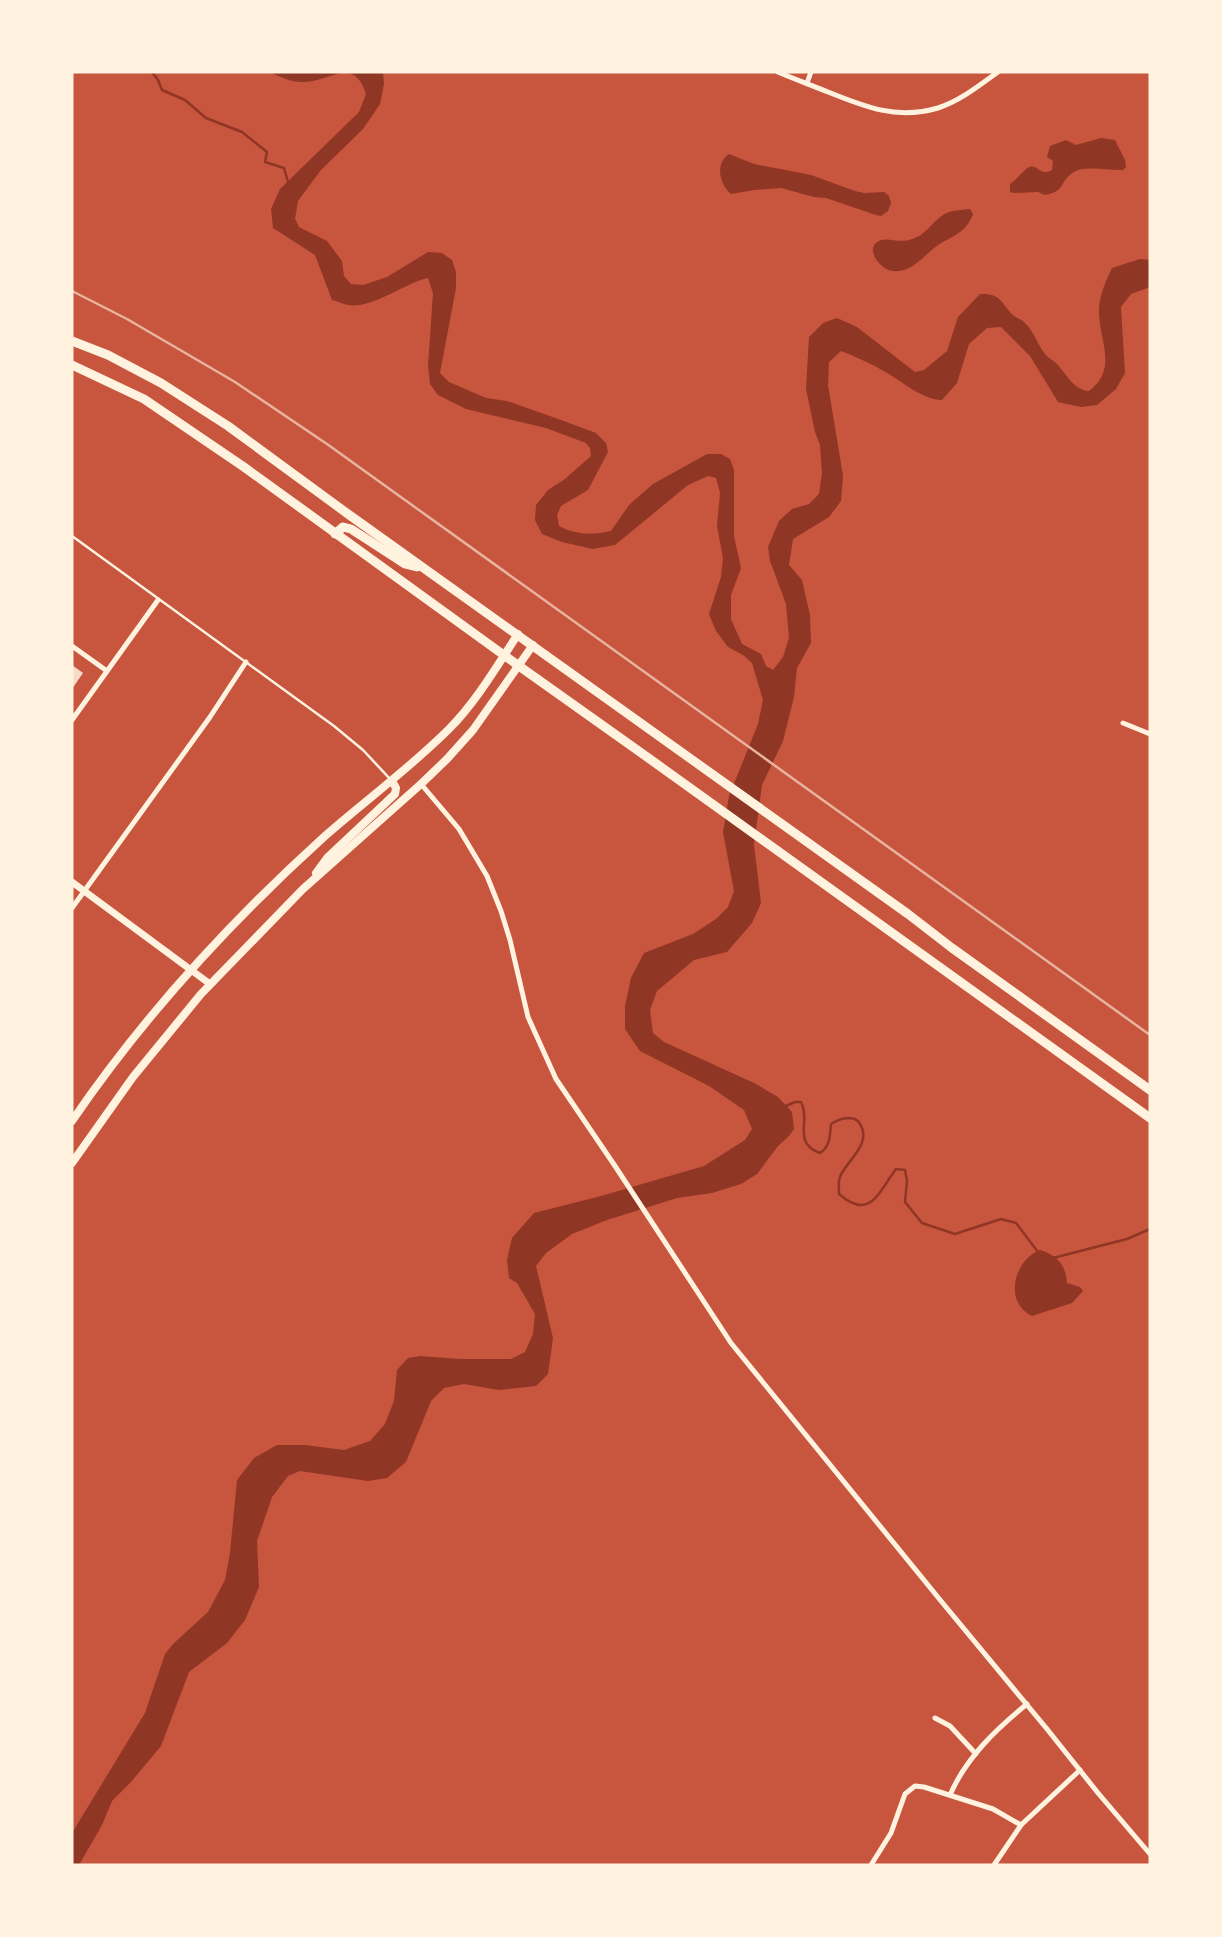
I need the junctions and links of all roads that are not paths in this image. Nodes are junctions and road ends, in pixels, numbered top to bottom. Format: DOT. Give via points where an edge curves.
graph roads {
  1 [pos="778,72"];
  2 [pos="811,72"];
  3 [pos="998,72"];
  4 [pos="807,83"];
  5 [pos="72,341"];
  6 [pos="72,365"];
  7 [pos="334,534"];
  8 [pos="72,536"];
  9 [pos="426,569"];
  10 [pos="158,600"];
  11 [pos="518,635"];
  12 [pos="533,645"];
  13 [pos="72,646"];
  14 [pos="504,656"];
  15 [pos="246,662"];
  16 [pos="519,666"];
  17 [pos="107,671"];
  18 [pos="72,720"];
  19 [pos="1123,723"];
  20 [pos="1150,734"];
  21 [pos="392,780"];
  22 [pos="421,784"];
  23 [pos="72,882"];
  24 [pos="303,889"];
  25 [pos="84,891"];
  26 [pos="72,908"];
  27 [pos="192,970"];
  28 [pos="210,984"];
  29 [pos="1150,1090"];
  30 [pos="1150,1118"];
  31 [pos="72,1121"];
  32 [pos="72,1163"];
  33 [pos="1027,1704"];
  34 [pos="935,1718"];
  35 [pos="976,1754"];
  36 [pos="1080,1770"];
  37 [pos="950,1795"];
  38 [pos="1021,1825"];
  39 [pos="1150,1854"];
  40 [pos="871,1865"];
  41 [pos="994,1865"];
  1 -- 4 [label="street"];
  2 -- 4 [label="street"];
  3 -- 4 [label="street" via="951,103 914,112 879,111"];
  5 -- 9 [label="main road" via="190,401"];
  6 -- 7 [label="main road" via="144,398"];
  7 -- 9 [label="main road" via="343,527 351,529 405,564"];
  7 -- 14 [label="main road"];
  8 -- 10 [label="lane"];
  9 -- 11 [label="main road"];
  10 -- 15 [label="lane"];
  10 -- 17 [label="street"];
  11 -- 12 [label="main road"];
  11 -- 14 [label="main road"];
  12 -- 16 [label="main road"];
  12 -- 29 [label="main road"];
  13 -- 17 [label="street"];
  14 -- 16 [label="main road"];
  14 -- 21 [label="main road" via="451,727"];
  15 -- 21 [label="lane" via="347,736"];
  15 -- 25 [label="street"];
  16 -- 22 [label="main road" via="473,730"];
  16 -- 30 [label="main road"];
  17 -- 18 [label="street"];
  19 -- 20 [label="street"];
  21 -- 24 [label="main road" via="396,794 327,858"];
  21 -- 27 [label="main road" via="325,836"];
  22 -- 24 [label="main road"];
  22 -- 33 [label="street" via="458,829 487,876 510,940 528,1017 556,1079 731,1343"];
  23 -- 25 [label="street"];
  24 -- 28 [label="main road"];
  25 -- 26 [label="street"];
  25 -- 27 [label="street"];
  27 -- 28 [label="street"];
  27 -- 31 [label="main road"];
  28 -- 32 [label="main road" via="133,1077"];
  33 -- 35 [label="street"];
  33 -- 36 [label="street"];
  34 -- 35 [label="street"];
  35 -- 37 [label="street"];
  36 -- 38 [label="street"];
  36 -- 39 [label="street"];
  37 -- 38 [label="street" via="993,1809"];
  37 -- 40 [label="street" via="915,1786 905,1794 891,1833"];
  38 -- 41 [label="street"];
}
